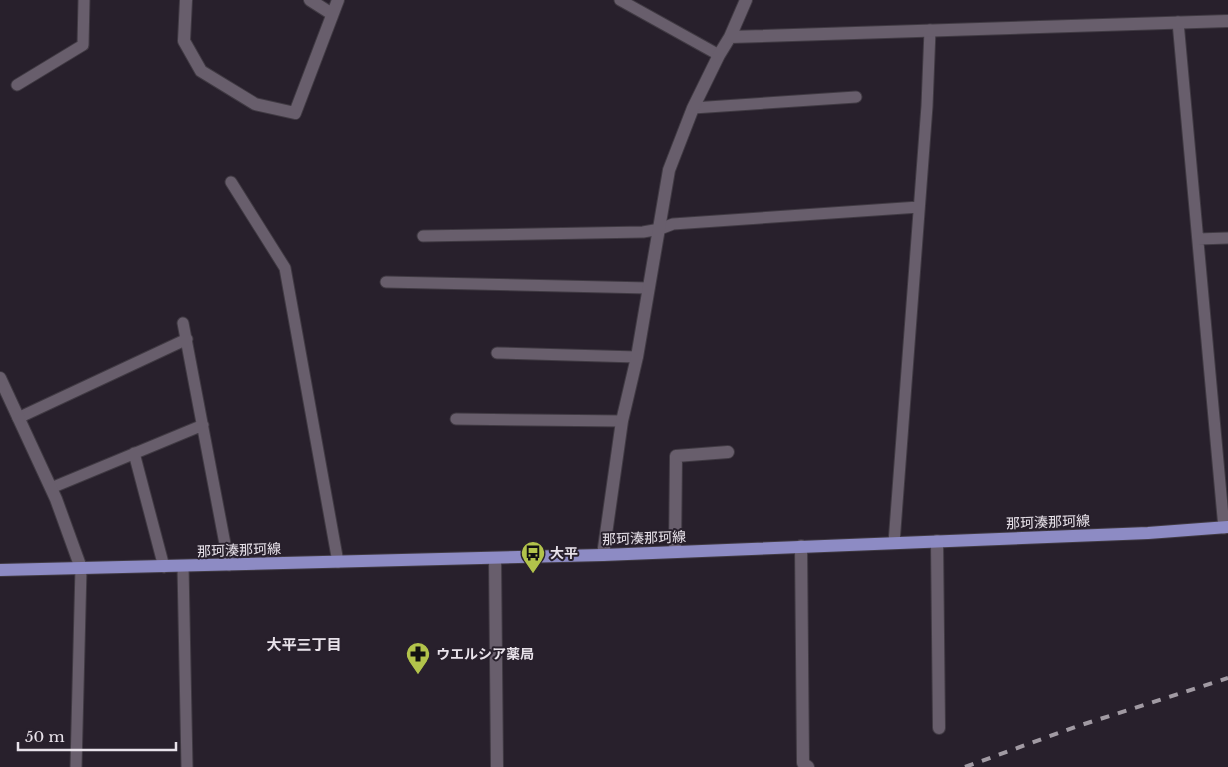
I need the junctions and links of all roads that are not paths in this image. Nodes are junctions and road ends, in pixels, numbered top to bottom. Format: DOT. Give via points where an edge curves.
graph roads {
  1 [pos="84,0"];
  2 [pos="186,0"];
  3 [pos="310,0"];
  4 [pos="338,0"];
  5 [pos="620,0"];
  6 [pos="746,0"];
  7 [pos="332,14"];
  8 [pos="1178,22"];
  9 [pos="1228,22"];
  10 [pos="930,30"];
  11 [pos="730,37"];
  12 [pos="719,55"];
  13 [pos="17,86"];
  14 [pos="856,97"];
  15 [pos="694,108"];
  16 [pos="231,182"];
  17 [pos="919,207"];
  18 [pos="660,229"];
  19 [pos="423,236"];
  20 [pos="1228,238"];
  21 [pos="1198,239"];
  22 [pos="386,282"];
  23 [pos="648,288"];
  24 [pos="184,323"];
  25 [pos="186,339"];
  26 [pos="497,353"];
  27 [pos="637,357"];
  28 [pos="0,378"];
  29 [pos="18,418"];
  30 [pos="456,419"];
  31 [pos="622,421"];
  32 [pos="203,425"];
  33 [pos="728,452"];
  34 [pos="134,453"];
  35 [pos="51,488"];
  36 [pos="1226,528"];
  37 [pos="937,541"];
  38 [pos="894,543"];
  39 [pos="801,546"];
  40 [pos="675,552"];
  41 [pos="603,555"];
  42 [pos="495,558"];
  43 [pos="338,562"];
  44 [pos="229,565"];
  45 [pos="183,566"];
  46 [pos="164,567"];
  47 [pos="81,568"];
  48 [pos="0,570"];
  49 [pos="939,728"];
  50 [pos="76,767"];
  51 [pos="187,767"];
  52 [pos="497,767"];
  53 [pos="808,767"];
  1 -- 13 [label="lane" via="84,45"];
  2 -- 7 [label="street" via="184,41 201,71 255,104 295,113"];
  3 -- 7 [label="street"];
  4 -- 7 [label="street"];
  5 -- 12 [label="lane"];
  6 -- 11 [label="street"];
  8 -- 9 [label="street"];
  8 -- 10 [label="street"];
  8 -- 21 [label="lane"];
  10 -- 11 [label="street"];
  10 -- 17 [label="lane"];
  11 -- 12 [label="street"];
  12 -- 15 [label="street"];
  14 -- 15 [label="lane"];
  15 -- 18 [label="street" via="669,170"];
  16 -- 43 [label="lane" via="284,268"];
  17 -- 18 [label="lane" via="673,224"];
  17 -- 38 [label="lane"];
  18 -- 19 [label="lane"];
  18 -- 23 [label="street"];
  20 -- 21 [label="lane"];
  21 -- 36 [label="lane"];
  22 -- 23 [label="lane"];
  23 -- 27 [label="street"];
  24 -- 25 [label="lane"];
  25 -- 29 [label="lane"];
  25 -- 32 [label="lane"];
  26 -- 27 [label="lane"];
  27 -- 31 [label="street"];
  28 -- 29 [label="street"];
  29 -- 35 [label="street"];
  30 -- 31 [label="lane"];
  31 -- 41 [label="street"];
  32 -- 34 [label="lane"];
  32 -- 44 [label="lane"];
  33 -- 40 [label="street" via="676,456"];
  34 -- 35 [label="lane"];
  34 -- 46 [label="lane"];
  35 -- 47 [label="street"];
  36 -- 37 [label="main road, 那珂湊那珂線"];
  37 -- 38 [label="main road, 那珂湊那珂線"];
  37 -- 49 [label="street"];
  38 -- 39 [label="main road, 那珂湊那珂線"];
  39 -- 40 [label="main road, 那珂湊那珂線"];
  39 -- 53 [label="street" via="803,763"];
  40 -- 41 [label="main road, 那珂湊那珂線"];
  41 -- 42 [label="main road, 那珂湊那珂線"];
  42 -- 43 [label="main road, 那珂湊那珂線"];
  42 -- 52 [label="street"];
  43 -- 44 [label="main road, 那珂湊那珂線"];
  44 -- 45 [label="main road, 那珂湊那珂線"];
  45 -- 46 [label="main road, 那珂湊那珂線"];
  45 -- 51 [label="lane"];
  46 -- 47 [label="main road, 那珂湊那珂線"];
  47 -- 48 [label="main road, 那珂湊那珂線"];
  47 -- 50 [label="lane"];
}
